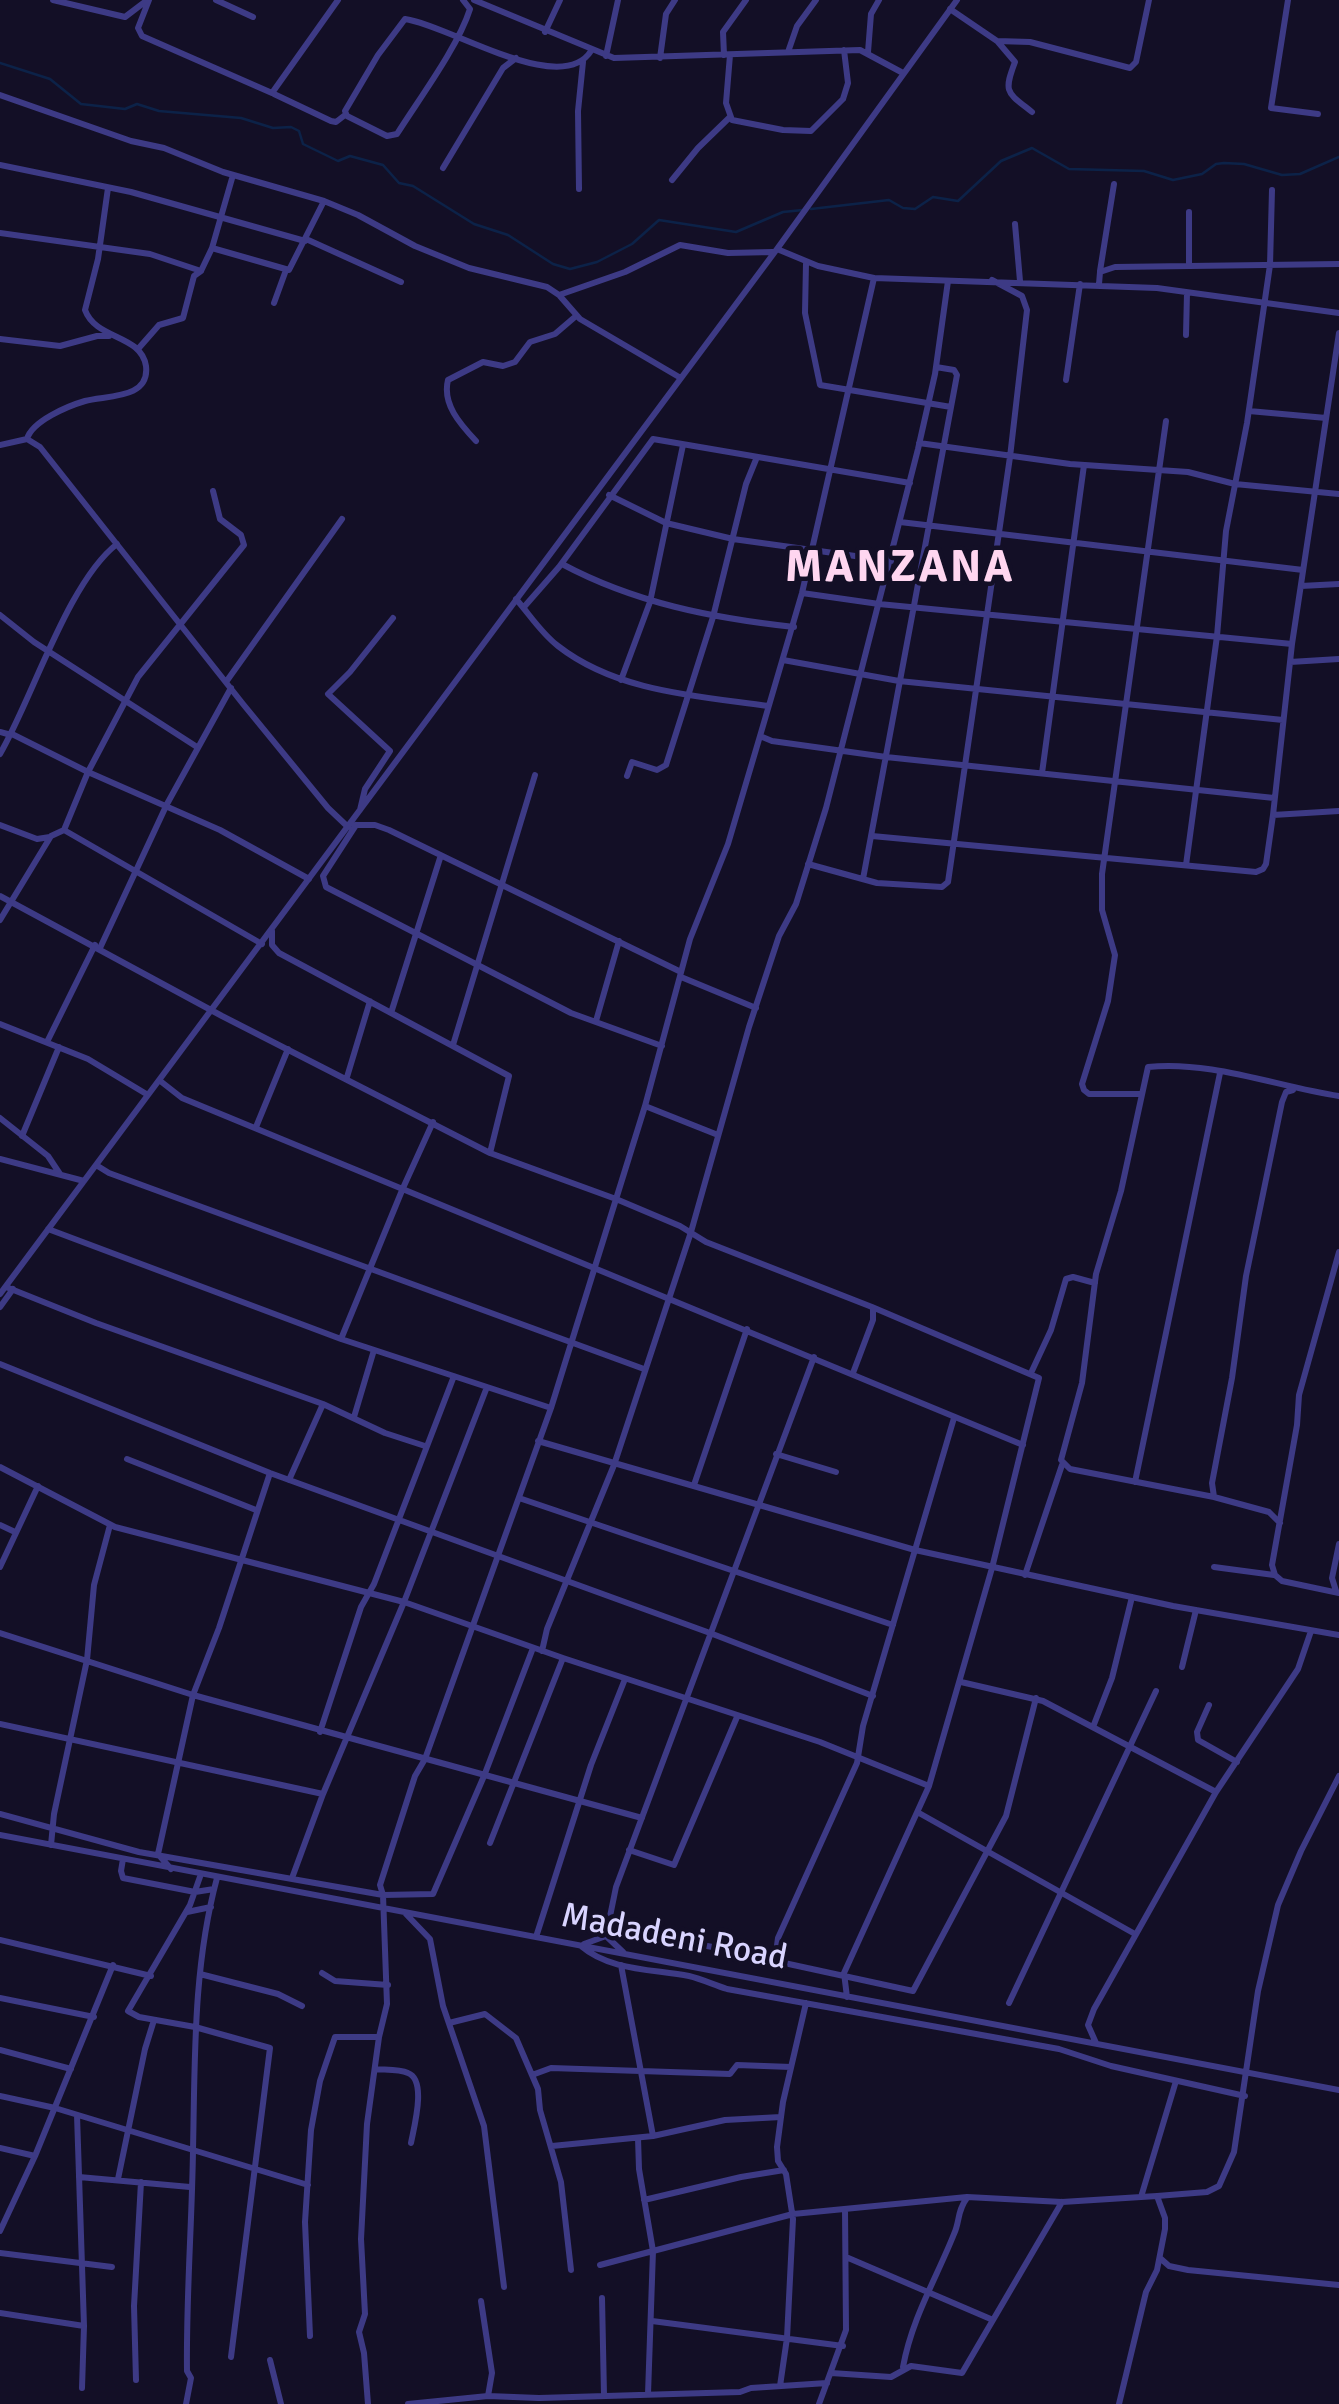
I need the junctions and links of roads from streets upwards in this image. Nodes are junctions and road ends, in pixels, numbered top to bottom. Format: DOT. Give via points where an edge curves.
graph roads {
  1 [pos="52,0"];
  2 [pos="148,0"];
  3 [pos="216,0"];
  4 [pos="338,0"];
  5 [pos="463,0"];
  6 [pos="474,0"];
  7 [pos="560,0"];
  8 [pos="618,0"];
  9 [pos="674,0"];
  10 [pos="746,0"];
  11 [pos="816,0"];
  12 [pos="879,0"];
  13 [pos="957,0"];
  14 [pos="1149,0"];
  15 [pos="1288,0"];
  16 [pos="494,4"];
  17 [pos="950,10"];
  18 [pos="253,17"];
  19 [pos="545,32"];
  20 [pos="457,35"];
  21 [pos="997,42"];
  22 [pos="844,50"];
  23 [pos="592,51"];
  24 [pos="788,52"];
  25 [pos="868,52"];
  26 [pos="727,55"];
  27 [pos="606,56"];
  28 [pos="517,57"];
  29 [pos="660,58"];
  30 [pos="583,62"];
  31 [pos="903,73"];
  32 [pos="272,93"];
  33 [pos="0,96"];
  34 [pos="1032,112"];
  35 [pos="345,114"];
  36 [pos="1318,114"];
  37 [pos="730,117"];
  38 [pos="0,165"];
  39 [pos="443,168"];
  40 [pos="233,175"];
  41 [pos="672,180"];
  42 [pos="1114,184"];
  43 [pos="108,188"];
  44 [pos="579,190"];
  45 [pos="1272,190"];
  46 [pos="324,201"];
  47 [pos="1189,212"];
  48 [pos="221,218"];
  49 [pos="1015,224"];
  50 [pos="0,233"];
  51 [pos="305,240"];
  52 [pos="100,247"];
  53 [pos="212,248"];
  54 [pos="776,250"];
  55 [pos="806,263"];
  56 [pos="1270,264"];
  57 [pos="1339,264"];
  58 [pos="1189,265"];
  59 [pos="286,270"];
  60 [pos="201,271"];
  61 [pos="1100,272"];
  62 [pos="874,278"];
  63 [pos="992,280"];
  64 [pos="948,281"];
  65 [pos="1020,281"];
  66 [pos="401,282"];
  67 [pos="1080,284"];
  68 [pos="1098,284"];
  69 [pos="1188,293"];
  70 [pos="559,295"];
  71 [pos="274,303"];
  72 [pos="1265,304"];
  73 [pos="1339,313"];
  74 [pos="576,316"];
  75 [pos="1339,333"];
  76 [pos="1186,335"];
  77 [pos="115,337"];
  78 [pos="0,339"];
  79 [pos="138,349"];
  80 [pos="936,367"];
  81 [pos="680,376"];
  82 [pos="1066,380"];
  83 [pos="849,390"];
  84 [pos="928,403"];
  85 [pos="951,408"];
  86 [pos="1249,412"];
  87 [pos="1326,418"];
  88 [pos="1166,421"];
  89 [pos="27,438"];
  90 [pos="476,441"];
  91 [pos="920,444"];
  92 [pos="683,445"];
  93 [pos="0,446"];
  94 [pos="944,447"];
  95 [pos="1010,456"];
  96 [pos="758,457"];
  97 [pos="1084,465"];
  98 [pos="833,469"];
  99 [pos="1157,469"];
  100 [pos="910,483"];
  101 [pos="1235,484"];
  102 [pos="213,491"];
  103 [pos="1315,492"];
  104 [pos="1339,494"];
  105 [pos="609,495"];
  106 [pos="342,519"];
  107 [pos="900,522"];
  108 [pos="666,524"];
  109 [pos="928,526"];
  110 [pos="998,536"];
  111 [pos="733,538"];
  112 [pos="117,544"];
  113 [pos="1073,544"];
  114 [pos="811,549"];
  115 [pos="1146,552"];
  116 [pos="1223,560"];
  117 [pos="890,561"];
  118 [pos="562,564"];
  119 [pos="1303,570"];
  120 [pos="1339,584"];
  121 [pos="1301,586"];
  122 [pos="802,593"];
  123 [pos="516,599"];
  124 [pos="650,602"];
  125 [pos="879,604"];
  126 [pos="524,607"];
  127 [pos="912,608"];
  128 [pos="986,615"];
  129 [pos="0,616"];
  130 [pos="713,617"];
  131 [pos="393,618"];
  132 [pos="1062,622"];
  133 [pos="182,625"];
  134 [pos="794,627"];
  135 [pos="1137,628"];
  136 [pos="1216,636"];
  137 [pos="1292,644"];
  138 [pos="50,650"];
  139 [pos="783,660"];
  140 [pos="1339,660"];
  141 [pos="1290,662"];
  142 [pos="860,676"];
  143 [pos="621,680"];
  144 [pos="899,681"];
  145 [pos="229,685"];
  146 [pos="976,688"];
  147 [pos="686,695"];
  148 [pos="1053,696"];
  149 [pos="125,700"];
  150 [pos="1126,703"];
  151 [pos="768,706"];
  152 [pos="1206,713"];
  153 [pos="1283,720"];
  154 [pos="0,732"];
  155 [pos="11,734"];
  156 [pos="760,736"];
  157 [pos="196,747"];
  158 [pos="839,751"];
  159 [pos="0,754"];
  160 [pos="886,757"];
  161 [pos="965,765"];
  162 [pos="88,772"];
  163 [pos="1042,773"];
  164 [pos="535,774"];
  165 [pos="627,776"];
  166 [pos="1116,780"];
  167 [pos="1194,789"];
  168 [pos="1274,798"];
  169 [pos="167,804"];
  170 [pos="360,810"];
  171 [pos="1339,811"];
  172 [pos="1272,815"];
  173 [pos="0,825"];
  174 [pos="351,825"];
  175 [pos="64,830"];
  176 [pos="51,836"];
  177 [pos="872,836"];
  178 [pos="954,842"];
  179 [pos="441,854"];
  180 [pos="1104,857"];
  181 [pos="808,864"];
  182 [pos="1186,865"];
  183 [pos="138,871"];
  184 [pos="309,879"];
  185 [pos="863,879"];
  186 [pos="500,884"];
  187 [pos="0,896"];
  188 [pos="11,901"];
  189 [pos="0,920"];
  190 [pos="272,930"];
  191 [pos="416,934"];
  192 [pos="619,941"];
  193 [pos="262,944"];
  194 [pos="98,947"];
  195 [pos="476,964"];
  196 [pos="681,975"];
  197 [pos="370,1002"];
  198 [pos="756,1008"];
  199 [pos="210,1010"];
  200 [pos="390,1013"];
  201 [pos="596,1021"];
  202 [pos="0,1024"];
  203 [pos="47,1042"];
  204 [pos="453,1045"];
  205 [pos="58,1046"];
  206 [pos="662,1046"];
  207 [pos="288,1049"];
  208 [pos="1220,1073"];
  209 [pos="347,1078"];
  210 [pos="159,1080"];
  211 [pos="1294,1090"];
  212 [pos="1142,1094"];
  213 [pos="148,1096"];
  214 [pos="1339,1096"];
  215 [pos="645,1106"];
  216 [pos="0,1118"];
  217 [pos="434,1122"];
  218 [pos="256,1127"];
  219 [pos="718,1134"];
  220 [pos="22,1136"];
  221 [pos="490,1153"];
  222 [pos="1,1161"];
  223 [pos="96,1165"];
  224 [pos="61,1176"];
  225 [pos="84,1181"];
  226 [pos="403,1188"];
  227 [pos="616,1199"];
  228 [pos="48,1229"];
  229 [pos="691,1232"];
  230 [pos="1339,1252"];
  231 [pos="595,1266"];
  232 [pos="370,1269"];
  233 [pos="1095,1282"];
  234 [pos="6,1290"];
  235 [pos="670,1298"];
  236 [pos="0,1307"];
  237 [pos="872,1307"];
  238 [pos="747,1329"];
  239 [pos="342,1339"];
  240 [pos="571,1342"];
  241 [pos="374,1350"];
  242 [pos="814,1357"];
  243 [pos="0,1364"];
  244 [pos="644,1368"];
  245 [pos="853,1373"];
  246 [pos="1031,1373"];
  247 [pos="454,1376"];
  248 [pos="487,1387"];
  249 [pos="323,1404"];
  250 [pos="551,1408"];
  251 [pos="354,1417"];
  252 [pos="954,1418"];
  253 [pos="538,1441"];
  254 [pos="1023,1445"];
  255 [pos="425,1446"];
  256 [pos="776,1454"];
  257 [pos="127,1459"];
  258 [pos="614,1464"];
  259 [pos="1062,1465"];
  260 [pos="0,1467"];
  261 [pos="836,1472"];
  262 [pos="270,1473"];
  263 [pos="289,1480"];
  264 [pos="1135,1482"];
  265 [pos="38,1486"];
  266 [pos="694,1486"];
  267 [pos="1214,1497"];
  268 [pos="519,1498"];
  269 [pos="756,1504"];
  270 [pos="256,1510"];
  271 [pos="397,1518"];
  272 [pos="592,1522"];
  273 [pos="1280,1523"];
  274 [pos="0,1524"];
  275 [pos="110,1525"];
  276 [pos="431,1531"];
  277 [pos="15,1532"];
  278 [pos="1339,1544"];
  279 [pos="914,1550"];
  280 [pos="499,1556"];
  281 [pos="242,1559"];
  282 [pos="0,1567"];
  283 [pos="1214,1567"];
  284 [pos="992,1568"];
  285 [pos="733,1571"];
  286 [pos="1025,1575"];
  287 [pos="1275,1576"];
  288 [pos="568,1582"];
  289 [pos="370,1591"];
  290 [pos="1338,1593"];
  291 [pos="1132,1598"];
  292 [pos="404,1602"];
  293 [pos="1196,1610"];
  294 [pos="892,1625"];
  295 [pos="473,1626"];
  296 [pos="1311,1630"];
  297 [pos="0,1633"];
  298 [pos="710,1633"];
  299 [pos="1339,1635"];
  300 [pos="538,1649"];
  301 [pos="562,1658"];
  302 [pos="86,1660"];
  303 [pos="1182,1667"];
  304 [pos="625,1679"];
  305 [pos="961,1682"];
  306 [pos="1156,1691"];
  307 [pos="193,1695"];
  308 [pos="874,1696"];
  309 [pos="1036,1698"];
  310 [pos="686,1700"];
  311 [pos="1209,1706"];
  312 [pos="737,1716"];
  313 [pos="0,1724"];
  314 [pos="1094,1727"];
  315 [pos="320,1732"];
  316 [pos="345,1738"];
  317 [pos="68,1740"];
  318 [pos="1129,1746"];
  319 [pos="858,1756"];
  320 [pos="424,1759"];
  321 [pos="1237,1762"];
  322 [pos="176,1763"];
  323 [pos="484,1776"];
  324 [pos="1339,1776"];
  325 [pos="515,1786"];
  326 [pos="930,1786"];
  327 [pos="1216,1792"];
  328 [pos="323,1794"];
  329 [pos="580,1802"];
  330 [pos="919,1813"];
  331 [pos="0,1814"];
  332 [pos="642,1818"];
  333 [pos="52,1826"];
  334 [pos="0,1835"];
  335 [pos="490,1842"];
  336 [pos="51,1845"];
  337 [pos="629,1850"];
  338 [pos="989,1852"];
  339 [pos="158,1854"];
  340 [pos="124,1859"];
  341 [pos="142,1862"];
  342 [pos="174,1869"];
  343 [pos="202,1874"];
  344 [pos="217,1878"];
  345 [pos="292,1878"];
  346 [pos="177,1889"];
  347 [pos="214,1889"];
  348 [pos="194,1892"];
  349 [pos="1061,1892"];
  350 [pos="384,1895"];
  351 [pos="210,1907"];
  352 [pos="382,1908"];
  353 [pos="185,1912"];
  354 [pos="406,1913"];
  355 [pos="1135,1934"];
  356 [pos="606,1936"];
  357 [pos="536,1937"];
  358 [pos="0,1940"];
  359 [pos="686,1942"];
  360 [pos="580,1945"];
  361 [pos="625,1954"];
  362 [pos="774,1959"];
  363 [pos="113,1965"];
  364 [pos="622,1965"];
  365 [pos="322,1973"];
  366 [pos="200,1974"];
  367 [pos="150,1976"];
  368 [pos="844,1976"];
  369 [pos="388,1985"];
  370 [pos="847,1997"];
  371 [pos="0,1998"];
  372 [pos="1009,2003"];
  373 [pos="806,2004"];
  374 [pos="302,2006"];
  375 [pos="94,2017"];
  376 [pos="154,2020"];
  377 [pos="448,2023"];
  378 [pos="196,2027"];
  379 [pos="379,2037"];
  380 [pos="1101,2045"];
  381 [pos="0,2050"];
  382 [pos="1100,2062"];
  383 [pos="791,2067"];
  384 [pos="72,2069"];
  385 [pos="375,2069"];
  386 [pos="640,2073"];
  387 [pos="1246,2074"];
  388 [pos="532,2075"];
  389 [pos="1176,2082"];
  390 [pos="1339,2090"];
  391 [pos="0,2096"];
  392 [pos="1245,2096"];
  393 [pos="55,2108"];
  394 [pos="77,2115"];
  395 [pos="781,2116"];
  396 [pos="129,2131"];
  397 [pos="652,2136"];
  398 [pos="638,2138"];
  399 [pos="411,2143"];
  400 [pos="552,2146"];
  401 [pos="0,2148"];
  402 [pos="194,2150"];
  403 [pos="36,2156"];
  404 [pos="256,2170"];
  405 [pos="784,2170"];
  406 [pos="79,2177"];
  407 [pos="118,2178"];
  408 [pos="140,2182"];
  409 [pos="308,2185"];
  410 [pos="190,2187"];
  411 [pos="1157,2196"];
  412 [pos="967,2197"];
  413 [pos="1141,2198"];
  414 [pos="644,2200"];
  415 [pos="1062,2202"];
  416 [pos="845,2209"];
  417 [pos="793,2214"];
  418 [pos="0,2231"];
  419 [pos="653,2251"];
  420 [pos="0,2253"];
  421 [pos="846,2257"];
  422 [pos="1160,2258"];
  423 [pos="600,2265"];
  424 [pos="82,2266"];
  425 [pos="112,2268"];
  426 [pos="572,2270"];
  427 [pos="1339,2285"];
  428 [pos="504,2288"];
  429 [pos="928,2290"];
  430 [pos="602,2298"];
  431 [pos="481,2301"];
  432 [pos="0,2313"];
  433 [pos="993,2320"];
  434 [pos="652,2321"];
  435 [pos="84,2326"];
  436 [pos="310,2336"];
  437 [pos="788,2338"];
  438 [pos="843,2346"];
  439 [pos="231,2357"];
  440 [pos="270,2360"];
  441 [pos="902,2368"];
  442 [pos="831,2373"];
  443 [pos="136,2380"];
  444 [pos="827,2383"];
  445 [pos="780,2386"];
  446 [pos="82,2388"];
  447 [pos="740,2392"];
  448 [pos="604,2395"];
  449 [pos="488,2396"];
  450 [pos="641,2398"];
  451 [pos="186,2404"];
  452 [pos="281,2404"];
  453 [pos="368,2404"];
  454 [pos="408,2404"];
  455 [pos="738,2404"];
  456 [pos="819,2404"];
  457 [pos="1119,2404"];
  1 -- 2 [label="street" via="125,17"];
  2 -- 32 [label="street" via="138,28 142,36"];
  3 -- 18 [label="street"];
  4 -- 32 [label="street"];
  5 -- 20 [label="street" via="469,12"];
  6 -- 16 [label="street"];
  7 -- 19 [label="street"];
  8 -- 27 [label="street"];
  9 -- 29 [label="street"];
  10 -- 26 [label="street" via="723,32"];
  11 -- 24 [label="street" via="796,26"];
  12 -- 25 [label="street" via="868,23"];
  13 -- 17 [label="street"];
  14 -- 21 [label="street" via="1132,67 1019,40"];
  15 -- 36 [label="street" via="1271,108"];
  16 -- 19 [label="street"];
  17 -- 21 [label="street"];
  17 -- 31 [label="street"];
  19 -- 23 [label="street"];
  20 -- 28 [label="street"];
  20 -- 35 [label="street" via="402,21"];
  20 -- 35 [label="street" via="395,136"];
  21 -- 34 [label="street" via="1014,62 1008,92"];
  22 -- 24 [label="street"];
  22 -- 25 [label="street"];
  22 -- 37 [label="street" via="843,99 811,130"];
  23 -- 27 [label="street"];
  23 -- 30 [label="street"];
  24 -- 26 [label="street"];
  25 -- 31 [label="street"];
  26 -- 29 [label="street"];
  26 -- 37 [label="street"];
  27 -- 29 [label="street"];
  28 -- 30 [label="street" via="546,68"];
  28 -- 39 [label="street" via="503,68"];
  30 -- 44 [label="street"];
  31 -- 54 [label="street"];
  32 -- 35 [label="street" via="336,122"];
  33 -- 40 [label="street"];
  37 -- 41 [label="street"];
  38 -- 43 [label="street"];
  40 -- 46 [label="street"];
  40 -- 48 [label="street"];
  42 -- 61 [label="street"];
  43 -- 48 [label="street"];
  43 -- 52 [label="street"];
  45 -- 56 [label="street"];
  46 -- 51 [label="street"];
  46 -- 70 [label="street" via="469,268"];
  47 -- 58 [label="street"];
  48 -- 51 [label="street"];
  48 -- 53 [label="street"];
  49 -- 65 [label="street"];
  50 -- 52 [label="street"];
  51 -- 59 [label="street"];
  51 -- 66 [label="street"];
  52 -- 60 [label="street"];
  52 -- 77 [label="street" via="85,310 93,325"];
  53 -- 59 [label="street"];
  53 -- 60 [label="street"];
  54 -- 55 [label="street"];
  54 -- 70 [label="street" via="728,253 680,245"];
  54 -- 81 [label="street"];
  55 -- 62 [label="street"];
  55 -- 83 [label="street" via="805,313 816,375 823,387"];
  56 -- 57 [label="street"];
  56 -- 58 [label="street"];
  56 -- 72 [label="street"];
  58 -- 61 [label="street"];
  59 -- 71 [label="street"];
  60 -- 79 [label="street" via="183,318 159,325"];
  61 -- 68 [label="street"];
  62 -- 64 [label="street"];
  62 -- 83 [label="street"];
  63 -- 64 [label="street"];
  63 -- 65 [label="street"];
  63 -- 95 [label="street" via="1027,304"];
  64 -- 80 [label="street"];
  65 -- 67 [label="street"];
  67 -- 68 [label="street"];
  67 -- 82 [label="street"];
  68 -- 69 [label="street"];
  69 -- 72 [label="street"];
  69 -- 76 [label="street"];
  70 -- 74 [label="street"];
  72 -- 73 [label="street"];
  72 -- 86 [label="street"];
  74 -- 81 [label="street"];
  74 -- 90 [label="street" via="555,334 530,342 514,362 483,362 448,380 457,421"];
  75 -- 87 [label="street"];
  77 -- 78 [label="street" via="60,346"];
  77 -- 79 [label="street"];
  79 -- 89 [label="street" via="146,370 139,387 83,402 32,427"];
  80 -- 84 [label="street"];
  80 -- 85 [label="street" via="957,372"];
  81 -- 123 [label="street"];
  83 -- 84 [label="street"];
  83 -- 98 [label="street"];
  84 -- 85 [label="street"];
  84 -- 91 [label="street"];
  85 -- 94 [label="street"];
  86 -- 87 [label="street"];
  86 -- 101 [label="street"];
  87 -- 103 [label="street"];
  88 -- 99 [label="street"];
  89 -- 93 [label="street"];
  89 -- 112 [label="street"];
  91 -- 94 [label="street"];
  91 -- 100 [label="street"];
  92 -- 96 [label="street"];
  92 -- 105 [label="street" via="653,439"];
  92 -- 108 [label="street"];
  94 -- 95 [label="street"];
  94 -- 109 [label="street"];
  95 -- 97 [label="street"];
  95 -- 110 [label="street"];
  96 -- 98 [label="street"];
  96 -- 111 [label="street"];
  97 -- 99 [label="street"];
  97 -- 113 [label="street"];
  98 -- 100 [label="street"];
  98 -- 114 [label="street"];
  99 -- 101 [label="street"];
  99 -- 115 [label="street"];
  100 -- 107 [label="street"];
  101 -- 103 [label="street"];
  101 -- 116 [label="street"];
  102 -- 133 [label="street" via="221,521 244,543"];
  103 -- 104 [label="street"];
  103 -- 119 [label="street"];
  105 -- 108 [label="street"];
  105 -- 118 [label="street"];
  106 -- 145 [label="street"];
  107 -- 109 [label="street"];
  107 -- 117 [label="street"];
  108 -- 111 [label="street"];
  108 -- 124 [label="street"];
  109 -- 110 [label="street"];
  109 -- 127 [label="street"];
  110 -- 113 [label="street"];
  110 -- 128 [label="street"];
  111 -- 114 [label="street"];
  111 -- 130 [label="street"];
  112 -- 133 [label="street"];
  112 -- 138 [label="street" via="70,608"];
  113 -- 115 [label="street"];
  113 -- 132 [label="street"];
  114 -- 117 [label="street"];
  114 -- 122 [label="street"];
  115 -- 116 [label="street"];
  115 -- 135 [label="street"];
  116 -- 119 [label="street"];
  116 -- 136 [label="street"];
  117 -- 125 [label="street"];
  118 -- 124 [label="street"];
  118 -- 126 [label="street"];
  119 -- 121 [label="street"];
  120 -- 121 [label="street"];
  121 -- 137 [label="street"];
  122 -- 125 [label="street"];
  122 -- 134 [label="street"];
  123 -- 126 [label="street"];
  123 -- 170 [label="street"];
  124 -- 130 [label="street"];
  124 -- 143 [label="street"];
  125 -- 127 [label="street"];
  125 -- 142 [label="street"];
  126 -- 143 [label="street" via="556,645"];
  127 -- 128 [label="street"];
  127 -- 144 [label="street"];
  128 -- 132 [label="street"];
  128 -- 146 [label="street"];
  129 -- 138 [label="street"];
  130 -- 134 [label="street"];
  130 -- 147 [label="street"];
  131 -- 170 [label="street" via="329,692 390,751 362,793"];
  132 -- 135 [label="street"];
  132 -- 148 [label="street"];
  133 -- 145 [label="street"];
  133 -- 149 [label="street"];
  134 -- 139 [label="street"];
  135 -- 136 [label="street"];
  135 -- 150 [label="street"];
  136 -- 137 [label="street"];
  136 -- 152 [label="street"];
  137 -- 141 [label="street"];
  138 -- 149 [label="street"];
  138 -- 155 [label="street"];
  139 -- 142 [label="street"];
  139 -- 151 [label="street"];
  140 -- 141 [label="street"];
  141 -- 153 [label="street"];
  142 -- 144 [label="street"];
  142 -- 158 [label="street"];
  143 -- 147 [label="street"];
  144 -- 146 [label="street"];
  144 -- 160 [label="street"];
  145 -- 157 [label="street"];
  145 -- 174 [label="street" via="328,808"];
  146 -- 148 [label="street"];
  146 -- 161 [label="street"];
  147 -- 151 [label="street"];
  147 -- 165 [label="street" via="665,767 633,762"];
  148 -- 150 [label="street"];
  148 -- 163 [label="street"];
  149 -- 157 [label="street"];
  149 -- 162 [label="street"];
  150 -- 152 [label="street"];
  150 -- 166 [label="street"];
  151 -- 156 [label="street"];
  152 -- 153 [label="street"];
  152 -- 167 [label="street"];
  153 -- 168 [label="street"];
  154 -- 155 [label="street"];
  155 -- 159 [label="street"];
  155 -- 162 [label="street"];
  156 -- 158 [label="street"];
  156 -- 196 [label="street"];
  157 -- 169 [label="street"];
  158 -- 160 [label="street"];
  158 -- 181 [label="street"];
  160 -- 161 [label="street"];
  160 -- 177 [label="street"];
  161 -- 163 [label="street"];
  161 -- 178 [label="street"];
  162 -- 169 [label="street"];
  162 -- 175 [label="street"];
  163 -- 166 [label="street"];
  164 -- 186 [label="street"];
  166 -- 167 [label="street"];
  166 -- 180 [label="street"];
  167 -- 168 [label="street"];
  167 -- 182 [label="street"];
  168 -- 172 [label="street"];
  169 -- 183 [label="street"];
  169 -- 184 [label="street"];
  170 -- 174 [label="street"];
  171 -- 172 [label="street"];
  172 -- 182 [label="street" via="1261,871"];
  173 -- 176 [label="street" via="36,839"];
  174 -- 179 [label="street" via="382,827"];
  174 -- 184 [label="street"];
  174 -- 191 [label="street" via="322,883"];
  175 -- 176 [label="street"];
  175 -- 183 [label="street"];
  176 -- 188 [label="street"];
  177 -- 178 [label="street"];
  177 -- 185 [label="street"];
  178 -- 180 [label="street"];
  178 -- 185 [label="street" via="946,886"];
  179 -- 186 [label="street"];
  179 -- 191 [label="street"];
  180 -- 182 [label="street"];
  180 -- 212 [label="street" via="1100,900 1115,959 1082,1086 1089,1094"];
  181 -- 185 [label="street"];
  181 -- 198 [label="street"];
  183 -- 193 [label="street"];
  183 -- 194 [label="street"];
  184 -- 190 [label="street"];
  186 -- 192 [label="street"];
  186 -- 195 [label="street"];
  187 -- 188 [label="street"];
  188 -- 189 [label="street"];
  188 -- 194 [label="street"];
  190 -- 193 [label="street"];
  190 -- 197 [label="street" via="276,950"];
  191 -- 195 [label="street"];
  191 -- 200 [label="street"];
  192 -- 196 [label="street"];
  192 -- 201 [label="street"];
  193 -- 199 [label="street"];
  194 -- 199 [label="street"];
  194 -- 203 [label="street"];
  195 -- 201 [label="street"];
  195 -- 204 [label="street"];
  196 -- 198 [label="street"];
  196 -- 206 [label="street"];
  197 -- 200 [label="street"];
  197 -- 209 [label="street"];
  198 -- 219 [label="street"];
  199 -- 207 [label="street"];
  199 -- 210 [label="street"];
  200 -- 204 [label="street"];
  201 -- 206 [label="street"];
  202 -- 203 [label="street"];
  203 -- 205 [label="street"];
  204 -- 221 [label="street" via="509,1077"];
  205 -- 213 [label="street"];
  205 -- 220 [label="street"];
  206 -- 215 [label="street"];
  207 -- 209 [label="street"];
  207 -- 218 [label="street"];
  208 -- 211 [label="street"];
  208 -- 212 [label="street" via="1148,1067"];
  208 -- 264 [label="street"];
  209 -- 217 [label="street"];
  210 -- 213 [label="street"];
  210 -- 218 [label="street" via="182,1098"];
  211 -- 214 [label="street"];
  211 -- 267 [label="street" via="1282,1102 1246,1276"];
  212 -- 233 [label="street"];
  213 -- 223 [label="street"];
  215 -- 219 [label="street"];
  215 -- 227 [label="street"];
  216 -- 220 [label="street"];
  217 -- 221 [label="street"];
  217 -- 226 [label="street"];
  218 -- 226 [label="street"];
  219 -- 229 [label="street"];
  220 -- 224 [label="street"];
  221 -- 227 [label="street"];
  222 -- 224 [label="street"];
  223 -- 225 [label="street"];
  223 -- 232 [label="street"];
  224 -- 225 [label="street"];
  225 -- 228 [label="street"];
  226 -- 231 [label="street"];
  226 -- 232 [label="street"];
  227 -- 229 [label="street"];
  227 -- 231 [label="street"];
  228 -- 234 [label="street"];
  228 -- 239 [label="street"];
  229 -- 235 [label="street"];
  229 -- 237 [label="street"];
  230 -- 273 [label="street" via="1299,1395"];
  231 -- 235 [label="street"];
  231 -- 240 [label="street"];
  232 -- 239 [label="street"];
  232 -- 240 [label="street"];
  233 -- 246 [label="street" via="1066,1279"];
  233 -- 259 [label="street" via="1084,1374"];
  234 -- 236 [label="street"];
  234 -- 249 [label="street"];
  235 -- 238 [label="street"];
  235 -- 244 [label="street"];
  237 -- 245 [label="street"];
  237 -- 246 [label="street"];
  238 -- 242 [label="street"];
  238 -- 266 [label="street"];
  239 -- 241 [label="street"];
  240 -- 244 [label="street"];
  240 -- 250 [label="street"];
  241 -- 247 [label="street"];
  241 -- 251 [label="street"];
  242 -- 245 [label="street"];
  242 -- 256 [label="street"];
  243 -- 262 [label="street"];
  244 -- 258 [label="street"];
  245 -- 252 [label="street"];
  246 -- 254 [label="street" via="1039,1384"];
  247 -- 248 [label="street"];
  247 -- 255 [label="street"];
  248 -- 250 [label="street"];
  248 -- 276 [label="street"];
  249 -- 251 [label="street"];
  249 -- 263 [label="street"];
  250 -- 253 [label="street"];
  251 -- 255 [label="street"];
  252 -- 254 [label="street"];
  252 -- 279 [label="street"];
  253 -- 258 [label="street"];
  253 -- 268 [label="street"];
  254 -- 284 [label="street"];
  255 -- 271 [label="street"];
  256 -- 261 [label="street"];
  256 -- 269 [label="street"];
  257 -- 270 [label="street"];
  258 -- 266 [label="street"];
  258 -- 272 [label="street"];
  259 -- 264 [label="street"];
  259 -- 286 [label="street"];
  260 -- 265 [label="street"];
  262 -- 263 [label="street"];
  262 -- 270 [label="street"];
  263 -- 271 [label="street"];
  264 -- 267 [label="street"];
  265 -- 275 [label="street"];
  265 -- 277 [label="street"];
  266 -- 269 [label="street"];
  267 -- 273 [label="street" via="1272,1514"];
  268 -- 272 [label="street"];
  268 -- 280 [label="street"];
  269 -- 279 [label="street"];
  269 -- 285 [label="street"];
  270 -- 281 [label="street"];
  271 -- 276 [label="street"];
  271 -- 289 [label="street"];
  272 -- 285 [label="street"];
  272 -- 288 [label="street"];
  273 -- 287 [label="street"];
  274 -- 277 [label="street"];
  275 -- 281 [label="street"];
  275 -- 302 [label="street" via="94,1584"];
  276 -- 280 [label="street"];
  276 -- 292 [label="street"];
  277 -- 282 [label="street"];
  278 -- 290 [label="street" via="1332,1578"];
  279 -- 284 [label="street"];
  279 -- 294 [label="street"];
  280 -- 288 [label="street"];
  280 -- 295 [label="street"];
  281 -- 289 [label="street"];
  281 -- 307 [label="street"];
  283 -- 287 [label="street"];
  284 -- 286 [label="street"];
  284 -- 305 [label="street"];
  285 -- 294 [label="street"];
  285 -- 298 [label="street"];
  286 -- 291 [label="street"];
  287 -- 290 [label="street"];
  288 -- 298 [label="street"];
  288 -- 300 [label="street"];
  289 -- 292 [label="street"];
  289 -- 315 [label="street"];
  291 -- 293 [label="street"];
  291 -- 314 [label="street"];
  292 -- 295 [label="street"];
  292 -- 316 [label="street"];
  293 -- 296 [label="street"];
  293 -- 303 [label="street"];
  294 -- 308 [label="street"];
  295 -- 300 [label="street"];
  295 -- 320 [label="street"];
  296 -- 299 [label="street"];
  296 -- 321 [label="street" via="1298,1669"];
  297 -- 302 [label="street"];
  298 -- 308 [label="street"];
  298 -- 310 [label="street"];
  300 -- 301 [label="street"];
  300 -- 323 [label="street"];
  301 -- 304 [label="street"];
  301 -- 325 [label="street"];
  302 -- 307 [label="street"];
  302 -- 317 [label="street"];
  304 -- 310 [label="street"];
  304 -- 329 [label="street"];
  305 -- 309 [label="street"];
  305 -- 326 [label="street"];
  306 -- 318 [label="street"];
  307 -- 315 [label="street"];
  307 -- 322 [label="street"];
  308 -- 319 [label="street"];
  309 -- 314 [label="street"];
  309 -- 338 [label="street" via="1011,1803"];
  310 -- 312 [label="street"];
  310 -- 332 [label="street"];
  311 -- 321 [label="street" via="1198,1740"];
  312 -- 319 [label="street"];
  312 -- 337 [label="street" via="674,1865"];
  313 -- 317 [label="street"];
  314 -- 318 [label="street"];
  315 -- 316 [label="street"];
  316 -- 320 [label="street"];
  316 -- 328 [label="street"];
  317 -- 322 [label="street"];
  317 -- 333 [label="street"];
  318 -- 327 [label="street"];
  318 -- 349 [label="street"];
  319 -- 326 [label="street"];
  319 -- 362 [label="street"];
  320 -- 323 [label="street"];
  320 -- 350 [label="street" via="381,1880"];
  321 -- 327 [label="street"];
  322 -- 328 [label="street"];
  322 -- 339 [label="street"];
  323 -- 325 [label="street"];
  323 -- 350 [label="street" via="435,1893"];
  324 -- 387 [label="street" via="1278,1906"];
  325 -- 329 [label="street"];
  325 -- 335 [label="street"];
  326 -- 330 [label="street"];
  327 -- 355 [label="street"];
  328 -- 345 [label="street"];
  329 -- 332 [label="street"];
  329 -- 357 [label="street"];
  330 -- 338 [label="street"];
  330 -- 368 [label="street"];
  331 -- 333 [label="street"];
  332 -- 337 [label="street"];
  333 -- 336 [label="street"];
  333 -- 339 [label="street"];
  334 -- 336 [label="street, Madadeni Road"];
  336 -- 340 [label="street, Madadeni Road"];
  337 -- 356 [label="street"];
  338 -- 349 [label="street"];
  338 -- 368 [label="street" via="913,1990"];
  339 -- 341 [label="street"];
  339 -- 342 [label="street"];
  339 -- 345 [label="street"];
  340 -- 341 [label="street, Madadeni Road"];
  340 -- 346 [label="street" via="124,1878"];
  341 -- 342 [label="street, Madadeni Road"];
  342 -- 343 [label="street, Madadeni Road"];
  342 -- 346 [label="street"];
  343 -- 344 [label="street, Madadeni Road"];
  343 -- 348 [label="street"];
  344 -- 347 [label="street"];
  344 -- 352 [label="street, Madadeni Road"];
  345 -- 350 [label="street"];
  346 -- 348 [label="street"];
  347 -- 348 [label="street"];
  347 -- 351 [label="street"];
  348 -- 353 [label="street"];
  349 -- 355 [label="street"];
  349 -- 372 [label="street"];
  350 -- 352 [label="street"];
  351 -- 353 [label="street"];
  351 -- 366 [label="street"];
  352 -- 354 [label="street, Madadeni Road"];
  352 -- 369 [label="street"];
  353 -- 367 [label="street"];
  354 -- 357 [label="street, Madadeni Road"];
  354 -- 377 [label="street" via="430,1939"];
  355 -- 380 [label="street" via="1089,2021"];
  356 -- 360 [label="street"];
  356 -- 361 [label="street"];
  357 -- 360 [label="street, Madadeni Road"];
  358 -- 363 [label="street"];
  359 -- 362 [label="street"];
  360 -- 361 [label="street, Madadeni Road"];
  360 -- 364 [label="street"];
  361 -- 370 [label="street, Madadeni Road"];
  362 -- 368 [label="street"];
  363 -- 367 [label="street"];
  363 -- 375 [label="street"];
  364 -- 373 [label="street"];
  364 -- 386 [label="street"];
  365 -- 369 [label="street" via="336,1981"];
  366 -- 374 [label="street"];
  366 -- 378 [label="street"];
  367 -- 376 [label="street" via="128,2012"];
  368 -- 370 [label="street"];
  369 -- 379 [label="street"];
  370 -- 380 [label="street, Madadeni Road"];
  371 -- 375 [label="street"];
  373 -- 382 [label="street" via="1060,2048"];
  373 -- 383 [label="street"];
  375 -- 384 [label="street"];
  376 -- 378 [label="street"];
  376 -- 396 [label="street"];
  377 -- 388 [label="street" via="488,2016 516,2038"];
  377 -- 428 [label="street" via="484,2126"];
  378 -- 402 [label="street"];
  378 -- 404 [label="street" via="270,2048"];
  379 -- 385 [label="street"];
  379 -- 409 [label="street" via="333,2040 312,2119"];
  380 -- 382 [label="street"];
  380 -- 387 [label="street, Madadeni Road"];
  381 -- 384 [label="street"];
  382 -- 389 [label="street"];
  383 -- 386 [label="street"];
  383 -- 395 [label="street"];
  384 -- 393 [label="street"];
  385 -- 399 [label="street" via="416,2079"];
  385 -- 453 [label="street" via="361,2239 365,2314 358,2332"];
  386 -- 388 [label="street" via="551,2068"];
  386 -- 397 [label="street"];
  387 -- 390 [label="street, Madadeni Road"];
  387 -- 392 [label="street"];
  388 -- 400 [label="street"];
  389 -- 392 [label="street"];
  389 -- 413 [label="street"];
  391 -- 393 [label="street"];
  392 -- 411 [label="street" via="1224,2182 1207,2192"];
  393 -- 394 [label="street"];
  393 -- 403 [label="street"];
  394 -- 396 [label="street"];
  394 -- 406 [label="street"];
  395 -- 397 [label="street"];
  395 -- 405 [label="street" via="777,2156"];
  396 -- 402 [label="street"];
  396 -- 407 [label="street"];
  397 -- 398 [label="street"];
  398 -- 400 [label="street"];
  398 -- 414 [label="street"];
  400 -- 426 [label="street"];
  401 -- 403 [label="street"];
  402 -- 404 [label="street"];
  402 -- 410 [label="street"];
  403 -- 418 [label="street"];
  404 -- 409 [label="street"];
  404 -- 439 [label="street"];
  405 -- 414 [label="street"];
  405 -- 417 [label="street"];
  406 -- 407 [label="street"];
  406 -- 424 [label="street"];
  407 -- 408 [label="street"];
  408 -- 410 [label="street"];
  408 -- 443 [label="street"];
  409 -- 436 [label="street"];
  410 -- 451 [label="street"];
  411 -- 413 [label="street"];
  411 -- 422 [label="street" via="1166,2223"];
  412 -- 415 [label="street"];
  412 -- 416 [label="street"];
  412 -- 429 [label="street"];
  413 -- 415 [label="street"];
  414 -- 419 [label="street"];
  415 -- 433 [label="street"];
  416 -- 417 [label="street"];
  416 -- 421 [label="street"];
  417 -- 419 [label="street"];
  417 -- 437 [label="street"];
  419 -- 423 [label="street"];
  419 -- 434 [label="street"];
  420 -- 424 [label="street"];
  421 -- 429 [label="street"];
  421 -- 438 [label="street"];
  422 -- 427 [label="street" via="1188,2270"];
  422 -- 457 [label="street"];
  424 -- 425 [label="street"];
  424 -- 435 [label="street"];
  429 -- 433 [label="street"];
  429 -- 441 [label="street"];
  430 -- 448 [label="street"];
  431 -- 449 [label="street" via="492,2374"];
  432 -- 435 [label="street"];
  433 -- 441 [label="street" via="960,2374"];
  434 -- 437 [label="street"];
  434 -- 450 [label="street"];
  435 -- 446 [label="street"];
  437 -- 438 [label="street"];
  437 -- 445 [label="street"];
  438 -- 442 [label="street"];
  440 -- 452 [label="street"];
  441 -- 442 [label="street" via="891,2377"];
  442 -- 444 [label="street"];
  444 -- 445 [label="street"];
  444 -- 456 [label="street"];
  445 -- 447 [label="street"];
  447 -- 450 [label="street"];
  447 -- 455 [label="street"];
  448 -- 449 [label="street"];
  448 -- 450 [label="street"];
  449 -- 454 [label="street"];
}
